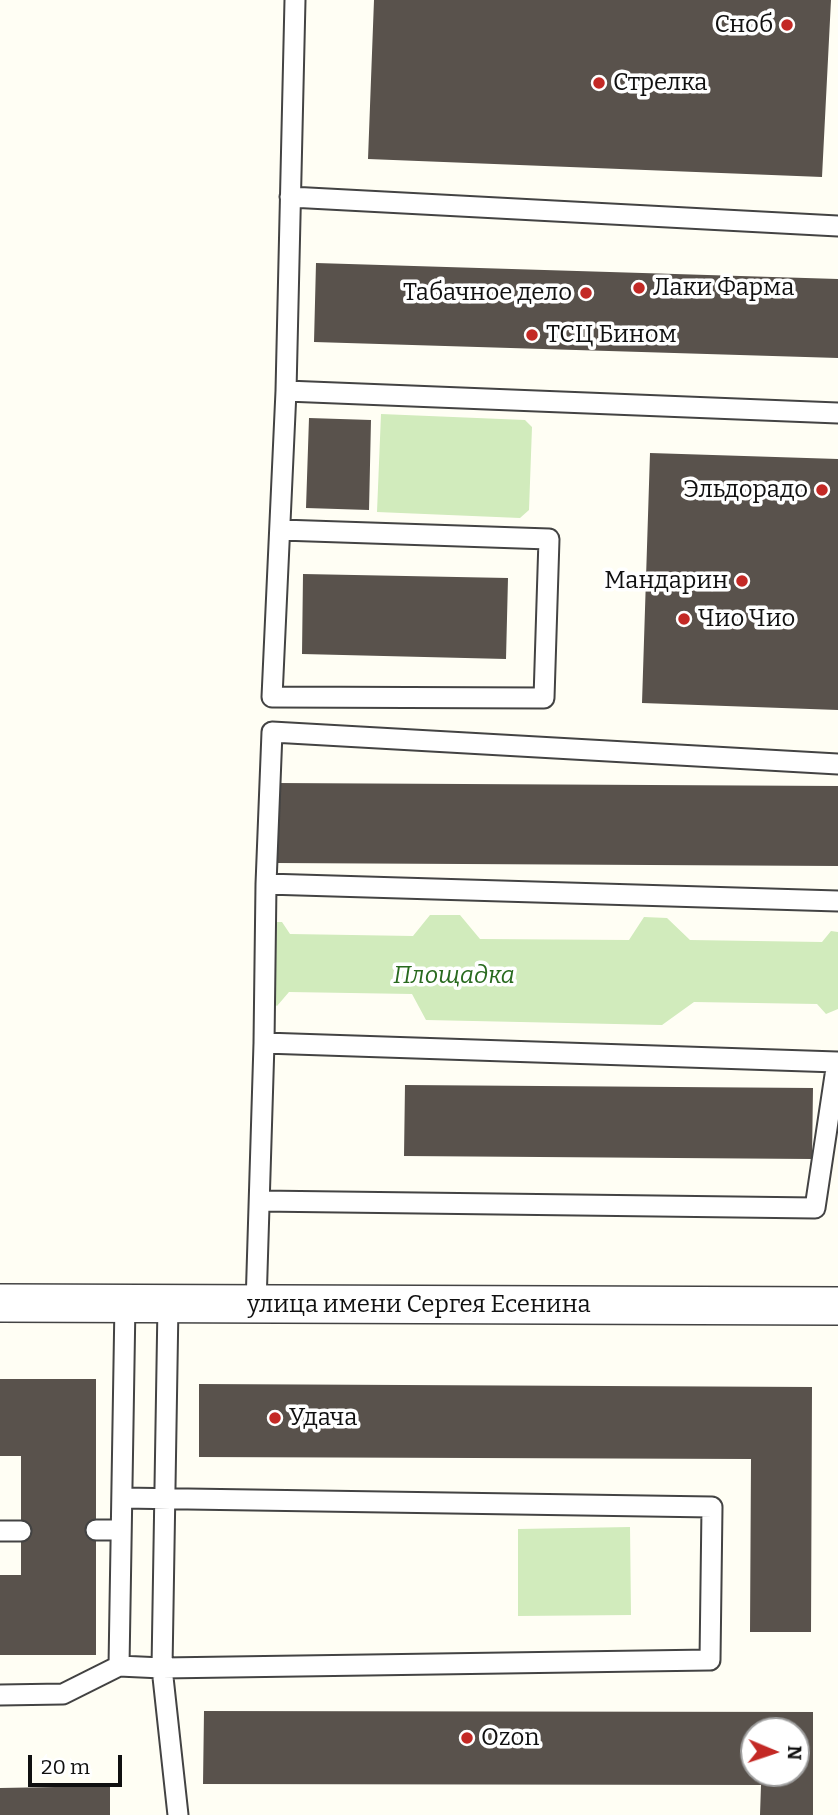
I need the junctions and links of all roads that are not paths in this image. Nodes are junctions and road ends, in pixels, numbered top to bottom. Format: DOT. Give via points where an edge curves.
graph roads {
  1 [pos="295,0"];
  2 [pos="290,197"];
  3 [pos="838,226"];
  4 [pos="286,391"];
  5 [pos="838,413"];
  6 [pos="281,530"];
  7 [pos="838,764"];
  8 [pos="266,884"];
  9 [pos="838,901"];
  10 [pos="264,1043"];
  11 [pos="837,1059"];
  12 [pos="260,1201"];
  13 [pos="0,1303"];
  14 [pos="125,1303"];
  15 [pos="168,1305"];
  16 [pos="256,1305"];
  17 [pos="838,1306"];
  18 [pos="122,1498"];
  19 [pos="164,1499"];
  20 [pos="96,1530"];
  21 [pos="121,1530"];
  22 [pos="0,1531"];
  23 [pos="21,1531"];
  24 [pos="118,1666"];
  25 [pos="162,1668"];
  26 [pos="0,1695"];
  27 [pos="178,1815"];
  1 -- 2 [label="lane"];
  2 -- 3 [label="lane"];
  2 -- 4 [label="lane"];
  4 -- 5 [label="lane"];
  4 -- 6 [label="lane"];
  6 -- 6 [label="lane" via="272,697 544,698 549,539"];
  7 -- 8 [label="lane" via="272,732"];
  8 -- 9 [label="lane"];
  8 -- 10 [label="lane"];
  10 -- 11 [label="lane"];
  10 -- 12 [label="lane"];
  11 -- 12 [label="lane" via="815,1208"];
  12 -- 16 [label="lane"];
  13 -- 14 [label="street, улица имени Сергея Есенина"];
  14 -- 15 [label="street, улица имени Сергея Есенина"];
  14 -- 18 [label="lane"];
  15 -- 16 [label="street, улица имени Сергея Есенина"];
  15 -- 19 [label="lane"];
  16 -- 17 [label="street, улица имени Сергея Есенина"];
  18 -- 19 [label="lane"];
  18 -- 21 [label="lane"];
  19 -- 25 [label="lane"];
  19 -- 25 [label="lane" via="712,1507 710,1661"];
  20 -- 21 [label="lane"];
  21 -- 24 [label="lane"];
  22 -- 23 [label="lane"];
  24 -- 25 [label="lane"];
  24 -- 26 [label="lane" via="63,1694"];
  25 -- 27 [label="lane"];
}
